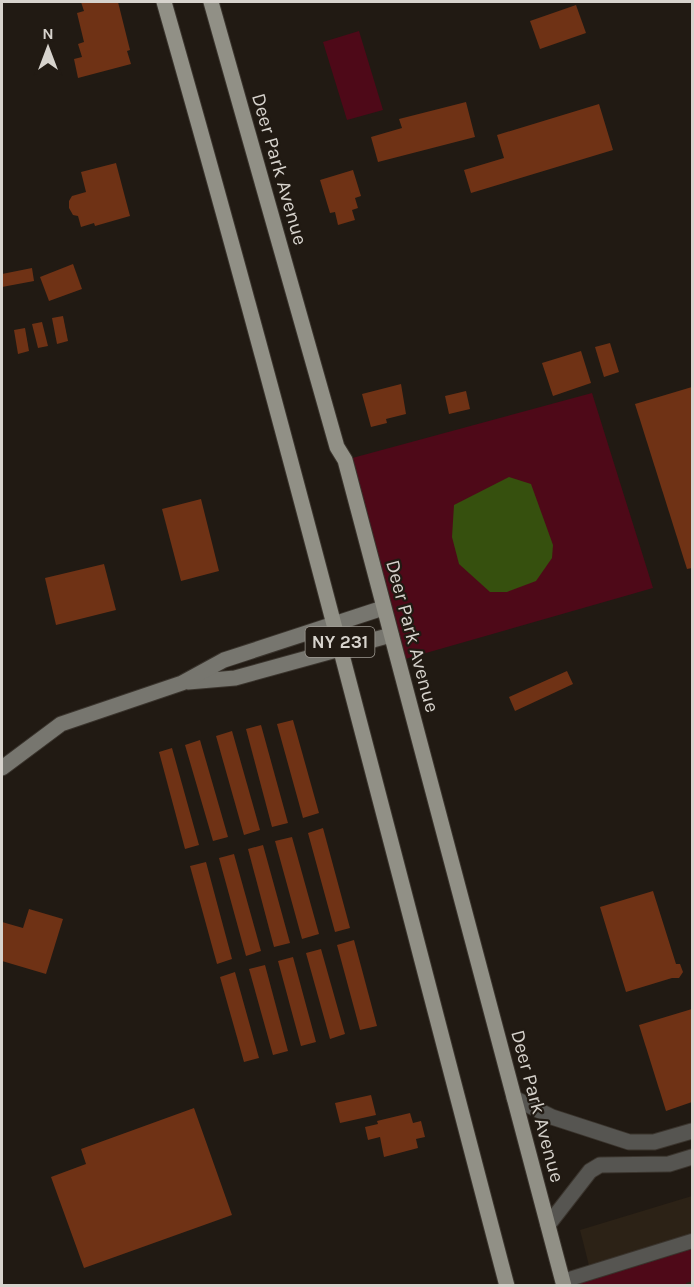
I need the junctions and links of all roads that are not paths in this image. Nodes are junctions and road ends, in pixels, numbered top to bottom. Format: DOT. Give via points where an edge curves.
graph roads {
  1 [pos="164,2"];
  2 [pos="211,2"];
  3 [pos="383,608"];
  4 [pos="335,624"];
  5 [pos="391,635"];
  6 [pos="342,650"];
  7 [pos="182,683"];
  8 [pos="2,768"];
  9 [pos="514,1098"];
  10 [pos="693,1131"];
  11 [pos="693,1157"];
  12 [pos="548,1225"];
  13 [pos="693,1241"];
  14 [pos="563,1283"];
  15 [pos="507,1286"];
  1 -- 4 [label="main road, NY 231"];
  2 -- 3 [label="main road, Deer Park Avenue / NY 231" via="337,447 345,460"];
  3 -- 4 [label="street"];
  3 -- 5 [label="main road, Deer Park Avenue / NY 231"];
  4 -- 6 [label="main road, NY 231"];
  4 -- 7 [label="street" via="225,660"];
  5 -- 6 [label="street"];
  5 -- 9 [label="main road, Deer Park Avenue / NY 231"];
  6 -- 7 [label="street" via="235,678"];
  6 -- 15 [label="main road, NY 231"];
  7 -- 8 [label="street" via="61,724"];
  9 -- 10 [label="street" via="552,1117 629,1142 654,1142"];
  9 -- 12 [label="main road, Deer Park Avenue / NY 231"];
  11 -- 12 [label="street" via="669,1164 600,1165 590,1171"];
  12 -- 14 [label="main road, Deer Park Avenue / NY 231"];
  13 -- 14 [label="lane"];
}
